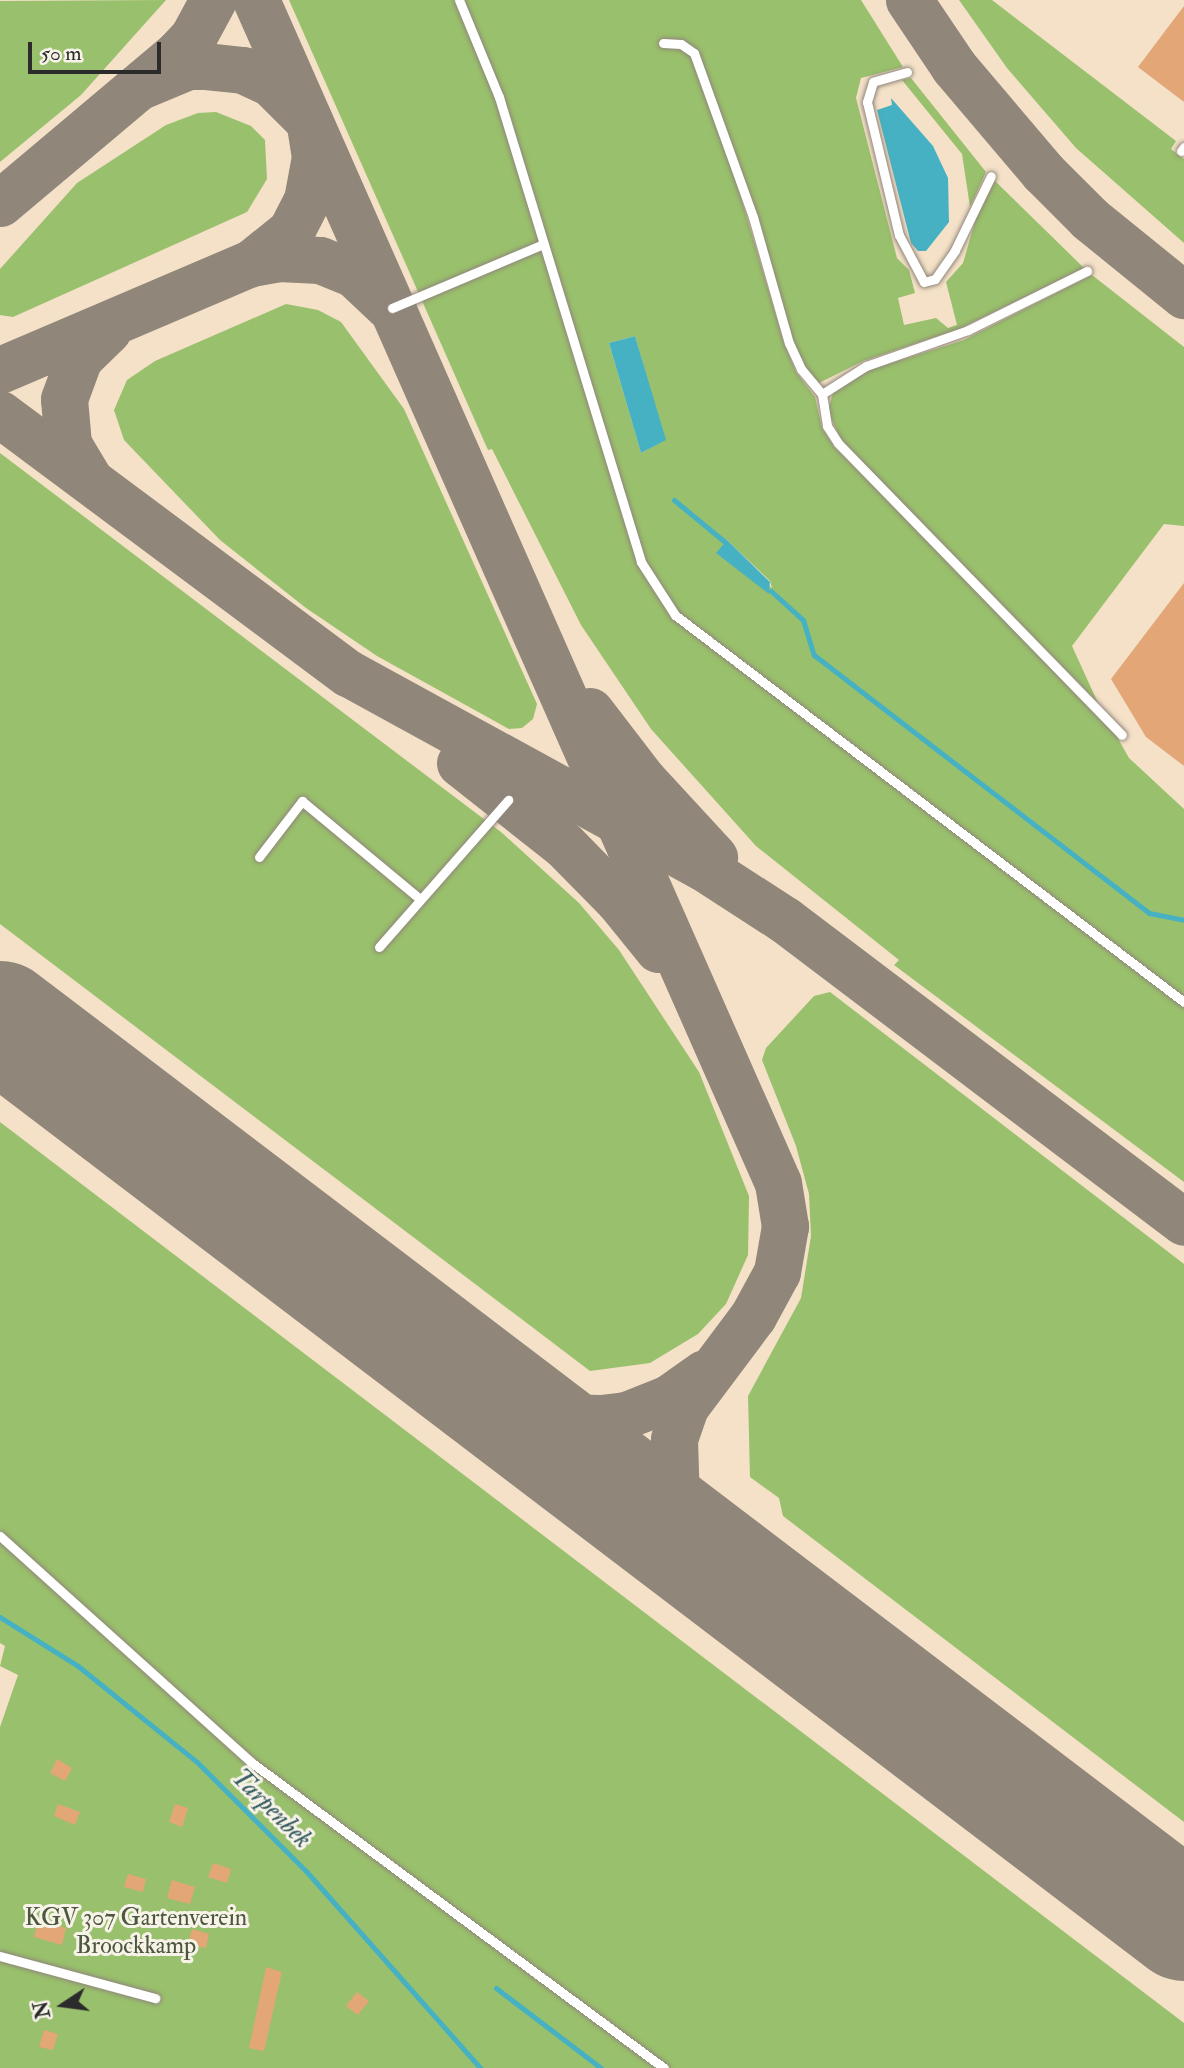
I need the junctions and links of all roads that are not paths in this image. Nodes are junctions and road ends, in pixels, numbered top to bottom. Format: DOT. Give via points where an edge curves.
graph roads {
  1 [pos="459,0"];
  2 [pos="663,43"];
  3 [pos="907,72"];
  4 [pos="991,177"];
  5 [pos="541,245"];
  6 [pos="1087,271"];
  7 [pos="392,308"];
  8 [pos="822,394"];
  9 [pos="1122,735"];
  10 [pos="508,800"];
  11 [pos="259,857"];
  12 [pos="420,899"];
  13 [pos="379,947"];
  14 [pos="1184,1002"];
  15 [pos="0,1536"];
  16 [pos="0,1956"];
  17 [pos="155,1998"];
  18 [pos="664,2068"];
  1 -- 5 [label="lane" via="499,97"];
  2 -- 8 [label="lane" via="681,44 694,53 749,205 789,343 801,369"];
  3 -- 4 [label="lane" via="873,82 867,102 899,235 924,282 935,279 955,250"];
  5 -- 7 [label="lane"];
  5 -- 14 [label="lane" via="641,562 675,615"];
  6 -- 8 [label="lane" via="968,330 866,366"];
  8 -- 9 [label="lane" via="827,426 838,443"];
  10 -- 12 [label="lane"];
  11 -- 12 [label="lane" via="302,801"];
  12 -- 13 [label="lane"];
  15 -- 18 [label="lane" via="251,1762"];
  16 -- 17 [label="lane"];
}
